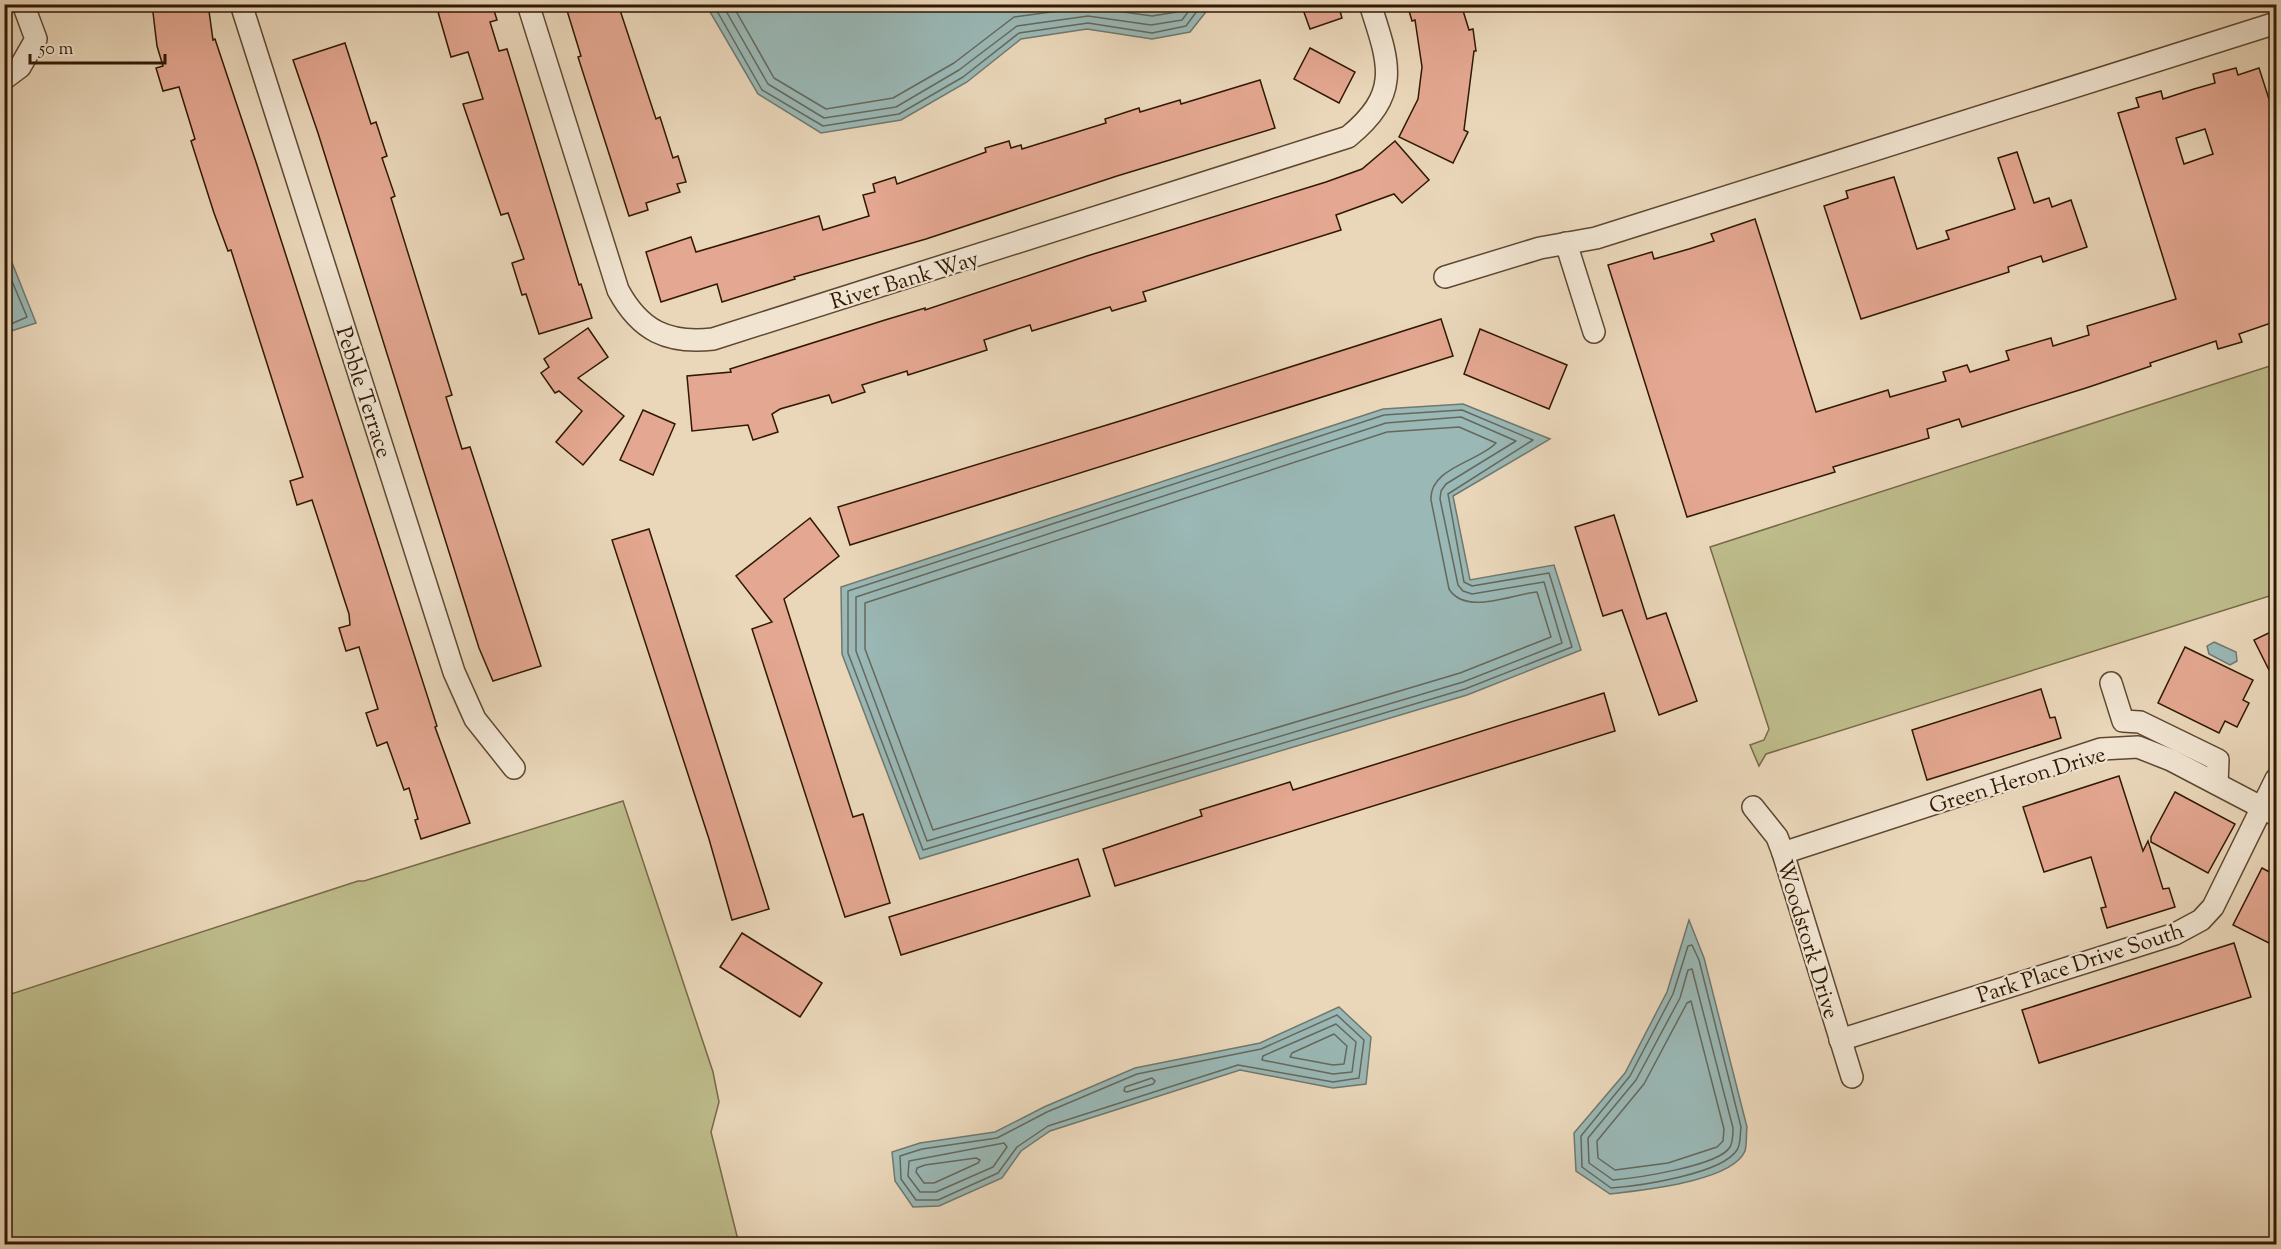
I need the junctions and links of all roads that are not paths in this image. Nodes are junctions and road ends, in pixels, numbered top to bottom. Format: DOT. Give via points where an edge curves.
graph roads {
  1 [pos="23,4"];
  2 [pos="241,4"];
  3 [pos="528,4"];
  4 [pos="1370,4"];
  5 [pos="2277,23"];
  6 [pos="4,79"];
  7 [pos="1566,243"];
  8 [pos="1445,277"];
  9 [pos="1594,332"];
  10 [pos="2111,683"];
  11 [pos="2140,722"];
  12 [pos="2133,748"];
  13 [pos="514,768"];
  14 [pos="2277,779"];
  15 [pos="2217,784"];
  16 [pos="1753,807"];
  17 [pos="2269,811"];
  18 [pos="1783,853"];
  19 [pos="1840,1040"];
  20 [pos="1852,1077"];
  1 -- 6 [label="street" via="36,39 20,67"];
  2 -- 13 [label="street, Pebble Terrace" via="454,672 475,719"];
  3 -- 4 [label="street, River Bank Way" via="618,290 627,307 656,332 692,341 713,339 1348,137 1377,109 1384,93 1386,53"];
  5 -- 7 [label="street" via="1596,238"];
  7 -- 8 [label="street"];
  7 -- 9 [label="street"];
  10 -- 11 [label="street" via="2123,721"];
  11 -- 12 [label="street"];
  11 -- 15 [label="street" via="2218,760"];
  12 -- 15 [label="street, Green Heron Drive" via="2171,760"];
  12 -- 18 [label="street, Green Heron Drive" via="2101,749"];
  14 -- 17 [label="street, Park Place Drive South"];
  15 -- 17 [label="street, Green Heron Drive"];
  16 -- 18 [label="street, Woodstork Drive" via="1777,837"];
  17 -- 19 [label="street, Park Place Drive South" via="2213,907 2188,928"];
  18 -- 19 [label="street, Woodstork Drive"];
  19 -- 20 [label="street, Woodstork Drive"];
}
